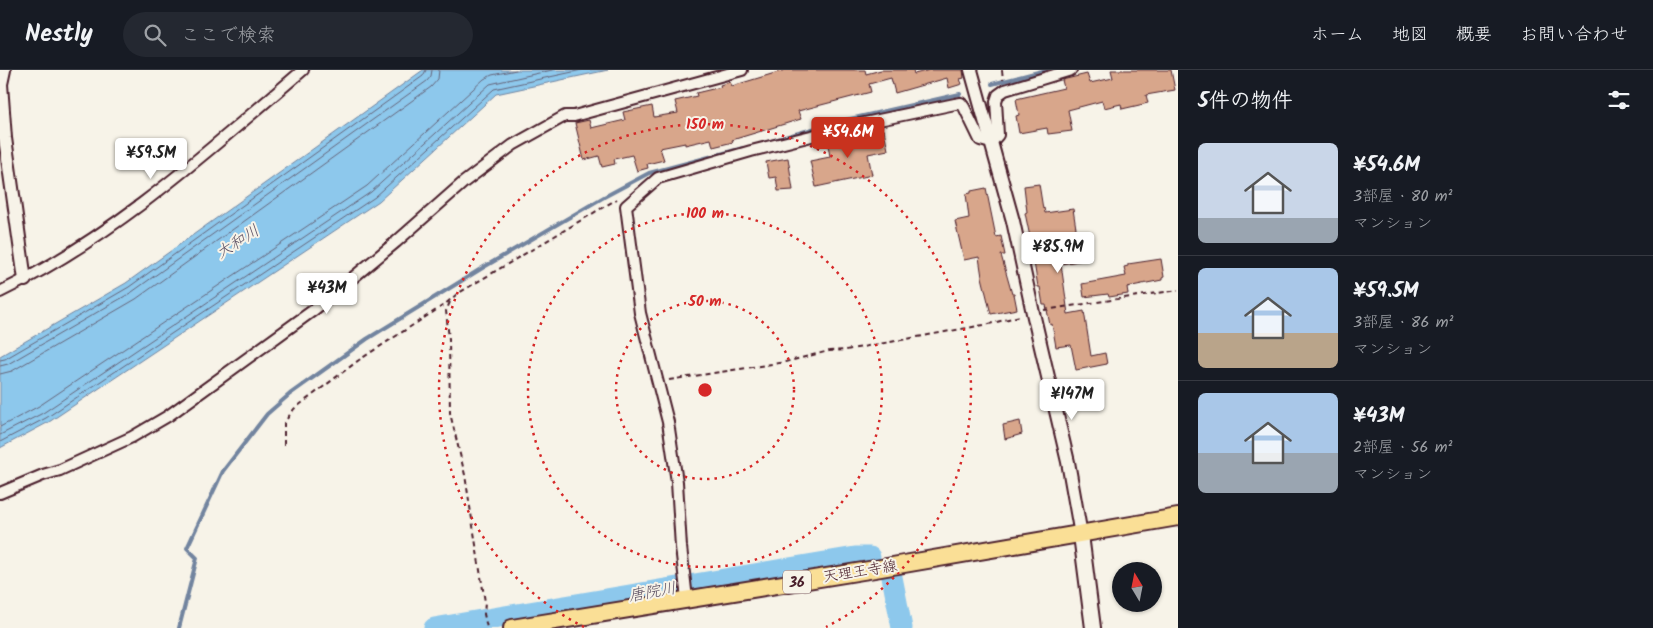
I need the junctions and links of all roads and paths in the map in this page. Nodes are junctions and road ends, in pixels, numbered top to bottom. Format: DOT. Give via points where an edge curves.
graph roads {
  1 [pos="4,70"];
  2 [pos="303,70"];
  3 [pos="742,70"];
  4 [pos="970,70"];
  5 [pos="1071,70"];
  6 [pos="991,143"];
  7 [pos="618,199"];
  8 [pos="24,280"];
  9 [pos="1178,290"];
  10 [pos="0,292"];
  11 [pos="451,300"];
  12 [pos="1033,313"];
  13 [pos="658,384"];
  14 [pos="284,445"];
  15 [pos="0,493"];
  16 [pos="1178,517"];
  17 [pos="1081,535"];
  18 [pos="687,599"];
  19 [pos="487,628"];
  20 [pos="512,628"];
  21 [pos="1093,628"];
  1 -- 8 [label="street" via="1,84 6,138"];
  2 -- 8 [label="street" via="182,173 104,232"];
  3 -- 15 [label="street" via="565,116 513,145 464,182 315,309 168,416 78,462"];
  4 -- 6 [label="street"];
  5 -- 6 [label="street" via="998,95 998,135"];
  6 -- 12 [label="street" via="1013,221"];
  6 -- 13 [label="street" via="980,140 961,103 860,124 658,178 626,206 640,312"];
  7 -- 11 [label="path"];
  8 -- 10 [label="street"];
  9 -- 12 [label="path"];
  11 -- 14 [label="path" via="359,360 294,409 284,423"];
  11 -- 19 [label="path" via="446,311 450,413 465,475"];
  12 -- 13 [label="path" via="989,324 829,351 785,362 688,376"];
  12 -- 17 [label="street" via="1068,462"];
  13 -- 18 [label="street" via="668,422 677,482"];
  16 -- 17 [label="main road, 天理王寺線 / 36"];
  17 -- 18 [label="main road, 天理王寺線 / 36"];
  17 -- 21 [label="main road"];
  18 -- 20 [label="main road, 天理王寺線 / 36"];
}
